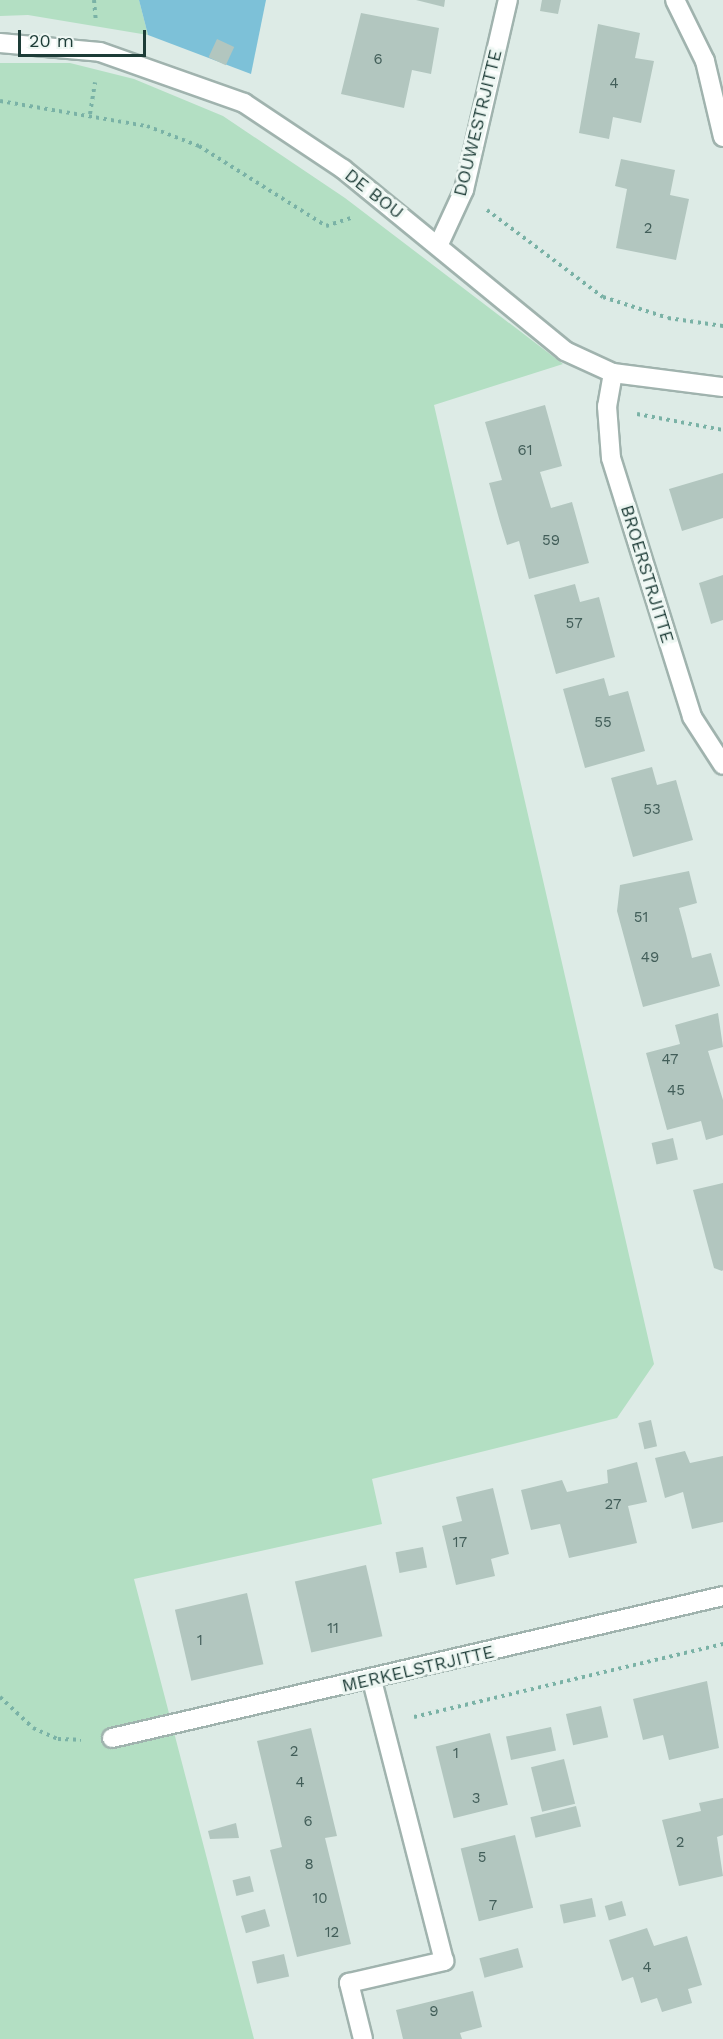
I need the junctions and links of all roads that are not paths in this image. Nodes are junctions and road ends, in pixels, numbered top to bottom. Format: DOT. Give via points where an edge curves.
graph roads {
  1 [pos="508,0"];
  2 [pos="675,0"];
  3 [pos="0,43"];
  4 [pos="723,137"];
  5 [pos="438,244"];
  6 [pos="613,373"];
  7 [pos="723,387"];
  8 [pos="723,765"];
  9 [pos="723,1596"];
  10 [pos="372,1680"];
  11 [pos="112,1738"];
  12 [pos="363,2039"];
  1 -- 5 [label="street, DOUWESTRJITTE" via="464,190"];
  2 -- 4 [label="street" via="705,61"];
  3 -- 5 [label="street, DE BOU" via="100,52 244,104"];
  5 -- 6 [label="street, DE BOU" via="565,351"];
  6 -- 7 [label="street, DE BOU"];
  6 -- 8 [label="street, BROERSTRJITTE" via="607,406 611,458 692,717"];
  9 -- 10 [label="street, MERKELSTRJITTE"];
  10 -- 11 [label="street, MERKELSTRJITTE"];
  10 -- 12 [label="street" via="444,1961 350,1983"];
}
